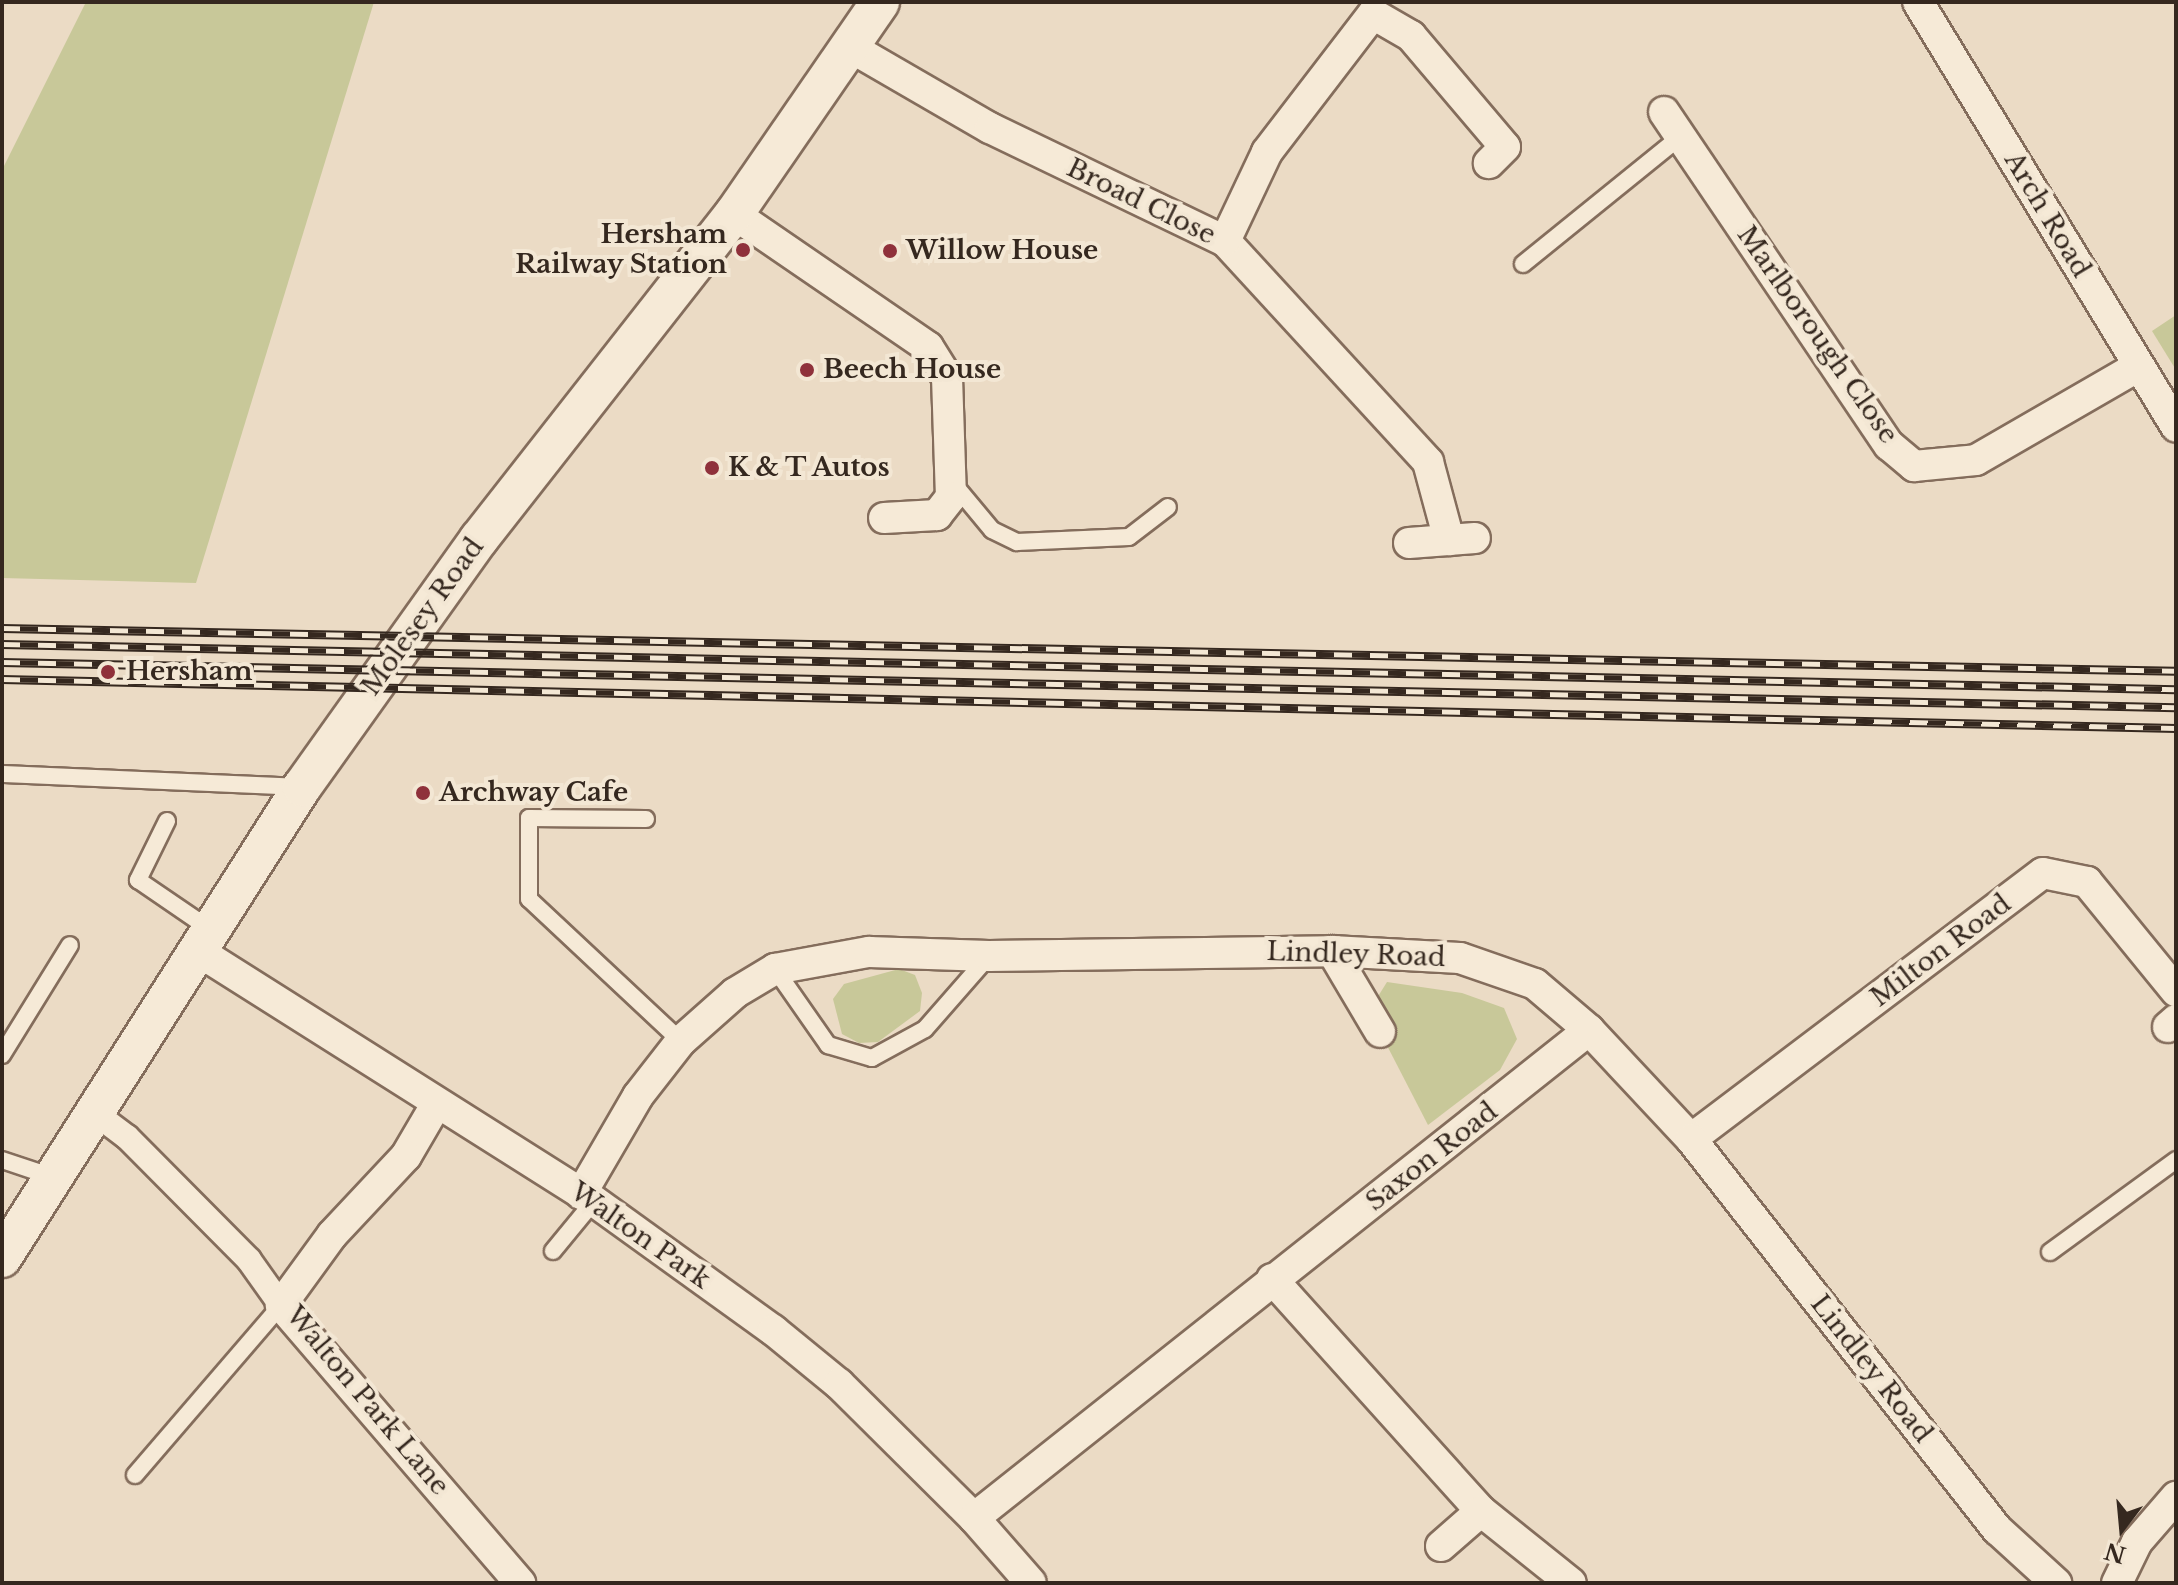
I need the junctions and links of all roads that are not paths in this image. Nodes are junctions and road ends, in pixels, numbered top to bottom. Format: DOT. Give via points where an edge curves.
graph roads {
  1 [pos="880,2"];
  2 [pos="1918,2"];
  3 [pos="1370,8"];
  4 [pos="850,47"];
  5 [pos="1672,124"];
  6 [pos="1489,163"];
  7 [pos="734,214"];
  8 [pos="1225,241"];
  9 [pos="1523,264"];
  10 [pos="2139,366"];
  11 [pos="2176,427"];
  12 [pos="950,479"];
  13 [pos="1168,507"];
  14 [pos="884,518"];
  15 [pos="1409,543"];
  16 [pos="2,774"];
  17 [pos="302,787"];
  18 [pos="646,819"];
  19 [pos="167,821"];
  20 [pos="205,941"];
  21 [pos="70,945"];
  22 [pos="1332,951"];
  23 [pos="989,956"];
  24 [pos="775,969"];
  25 [pos="2176,991"];
  26 [pos="1589,1030"];
  27 [pos="1380,1032"];
  28 [pos="681,1041"];
  29 [pos="2,1055"];
  30 [pos="437,1103"];
  31 [pos="95,1113"];
  32 [pos="1691,1139"];
  33 [pos="2,1160"];
  34 [pos="2176,1160"];
  35 [pos="55,1177"];
  36 [pos="587,1198"];
  37 [pos="553,1251"];
  38 [pos="2050,1252"];
  39 [pos="2,1258"];
  40 [pos="1272,1279"];
  41 [pos="281,1305"];
  42 [pos="135,1475"];
  43 [pos="2176,1497"];
  44 [pos="1481,1511"];
  45 [pos="974,1518"];
  46 [pos="1441,1546"];
  47 [pos="520,1583"];
  48 [pos="1031,1583"];
  49 [pos="1571,1583"];
  50 [pos="2056,1583"];
  51 [pos="2117,1583"];
  1 -- 4 [label="street, Molesey Road"];
  2 -- 10 [label="street, Arch Road"];
  3 -- 6 [label="street" via="1411,36 1505,147"];
  3 -- 8 [label="street" via="1267,152"];
  4 -- 7 [label="street, Molesey Road"];
  4 -- 8 [label="street, Broad Close" via="990,128"];
  5 -- 9 [label="lane"];
  5 -- 10 [label="street, Marlborough Close" via="1889,445 1914,466 1976,460"];
  7 -- 12 [label="street" via="928,347 947,377"];
  7 -- 17 [label="street, Molesey Road" via="479,539"];
  8 -- 15 [label="street, Broad Close" via="1428,462 1462,539"];
  10 -- 11 [label="street, Arch Road"];
  12 -- 13 [label="lane" via="992,530 1017,542 1129,537"];
  12 -- 14 [label="street" via="951,497 937,515"];
  16 -- 17 [label="lane"];
  17 -- 20 [label="street, Molesey Road"];
  18 -- 28 [label="lane" via="529,818 529,899"];
  19 -- 20 [label="lane" via="138,880"];
  20 -- 30 [label="street, Walton Park"];
  20 -- 31 [label="street, Molesey Road"];
  21 -- 29 [label="lane"];
  22 -- 23 [label="street, Lindley Road"];
  22 -- 26 [label="street, Lindley Road" via="1460,958 1535,984"];
  22 -- 27 [label="street"];
  23 -- 24 [label="street, Lindley Road" via="869,952"];
  23 -- 24 [label="lane" via="925,1029 872,1058 828,1045"];
  24 -- 28 [label="street, Lindley Road" via="735,993"];
  25 -- 32 [label="street, Milton Road" via="2087,882 2043,873"];
  26 -- 32 [label="street, Lindley Road"];
  26 -- 40 [label="street, Saxon Road"];
  28 -- 36 [label="street, Lindley Road" via="638,1096"];
  30 -- 36 [label="street, Walton Park"];
  30 -- 41 [label="street, Walton Park Lane" via="406,1156 332,1235"];
  31 -- 35 [label="street, Molesey Road"];
  31 -- 41 [label="street" via="127,1137 249,1260"];
  32 -- 50 [label="street, Lindley Road" via="1998,1530"];
  33 -- 35 [label="lane"];
  34 -- 38 [label="lane"];
  35 -- 39 [label="street, Molesey Road"];
  36 -- 37 [label="lane"];
  36 -- 45 [label="street, Walton Park" via="773,1330 839,1384"];
  40 -- 44 [label="street"];
  40 -- 45 [label="street, Saxon Road"];
  41 -- 42 [label="lane"];
  41 -- 47 [label="street, Walton Park Lane"];
  43 -- 51 [label="street" via="2137,1542"];
  44 -- 46 [label="street"];
  44 -- 49 [label="street"];
  45 -- 48 [label="street, Walton Park"];
}
